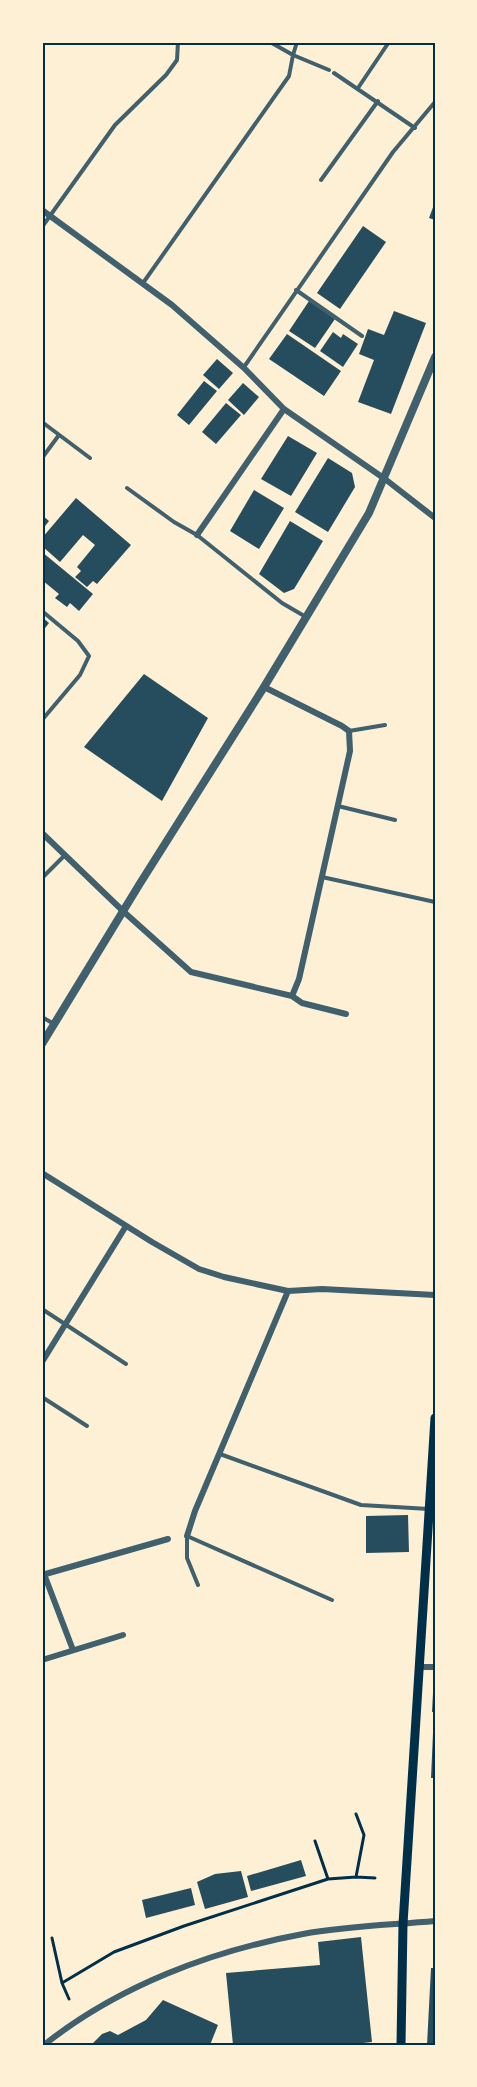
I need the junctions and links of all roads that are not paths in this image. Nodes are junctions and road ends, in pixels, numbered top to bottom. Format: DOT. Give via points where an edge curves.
graph roads {
  1 [pos="178,42"];
  2 [pos="270,42"];
  3 [pos="297,42"];
  4 [pos="389,42"];
  5 [pos="293,55"];
  6 [pos="358,88"];
  7 [pos="378,101"];
  8 [pos="435,102"];
  9 [pos="415,128"];
  10 [pos="321,180"];
  11 [pos="42,210"];
  12 [pos="50,215"];
  13 [pos="42,227"];
  14 [pos="143,283"];
  15 [pos="296,290"];
  16 [pos="362,336"];
  17 [pos="435,357"];
  18 [pos="244,368"];
  19 [pos="284,409"];
  20 [pos="42,422"];
  21 [pos="59,435"];
  22 [pos="42,458"];
  23 [pos="90,458"];
  24 [pos="385,479"];
  25 [pos="127,488"];
  26 [pos="435,518"];
  27 [pos="197,535"];
  28 [pos="42,611"];
  29 [pos="306,617"];
  30 [pos="264,687"];
  31 [pos="42,720"];
  32 [pos="385,725"];
  33 [pos="349,731"];
  34 [pos="337,806"];
  35 [pos="395,820"];
  36 [pos="42,833"];
  37 [pos="66,854"];
  38 [pos="322,877"];
  39 [pos="42,878"];
  40 [pos="435,902"];
  41 [pos="124,912"];
  42 [pos="292,996"];
  43 [pos="346,1014"];
  44 [pos="42,1017"];
  45 [pos="54,1025"];
  46 [pos="42,1044"];
  47 [pos="42,1173"];
  48 [pos="126,1226"];
  49 [pos="288,1291"];
  50 [pos="435,1295"];
  51 [pos="42,1309"];
  52 [pos="66,1324"];
  53 [pos="42,1362"];
  54 [pos="126,1364"];
  55 [pos="42,1397"];
  56 [pos="435,1418"];
  57 [pos="87,1426"];
  58 [pos="220,1454"];
  59 [pos="430,1509"];
  60 [pos="187,1536"];
  61 [pos="168,1539"];
  62 [pos="43,1574"];
  63 [pos="198,1585"];
  64 [pos="332,1600"];
  65 [pos="123,1635"];
  66 [pos="73,1650"];
  67 [pos="42,1660"];
  68 [pos="421,1667"];
  69 [pos="435,1667"];
  70 [pos="435,1921"];
  71 [pos="403,1924"];
  72 [pos="42,2037"];
  73 [pos="45,2045"];
  74 [pos="401,2045"];
  1 -- 12 [label="lane" via="177,60 166,75 115,125"];
  2 -- 5 [label="lane"];
  3 -- 5 [label="lane"];
  4 -- 6 [label="lane"];
  5 -- 6 [label="lane"];
  5 -- 14 [label="lane" via="289,76"];
  6 -- 7 [label="lane"];
  7 -- 9 [label="lane"];
  7 -- 10 [label="lane"];
  8 -- 9 [label="lane"];
  9 -- 15 [label="lane" via="393,152"];
  11 -- 12 [label="street"];
  12 -- 13 [label="lane"];
  12 -- 14 [label="street"];
  14 -- 18 [label="street"];
  15 -- 16 [label="lane"];
  15 -- 18 [label="lane"];
  17 -- 24 [label="street"];
  18 -- 19 [label="street"];
  19 -- 24 [label="street"];
  19 -- 27 [label="street"];
  20 -- 21 [label="lane"];
  21 -- 22 [label="lane"];
  21 -- 23 [label="lane"];
  24 -- 26 [label="street"];
  24 -- 29 [label="street" via="369,513"];
  25 -- 27 [label="lane"];
  27 -- 29 [label="lane" via="282,603"];
  28 -- 31 [label="lane" via="78,641 89,656 80,675"];
  29 -- 30 [label="street"];
  30 -- 33 [label="street"];
  30 -- 41 [label="street"];
  32 -- 33 [label="lane"];
  33 -- 34 [label="street" via="350,751"];
  34 -- 35 [label="lane"];
  34 -- 38 [label="street"];
  36 -- 37 [label="street"];
  37 -- 39 [label="lane"];
  37 -- 41 [label="street"];
  38 -- 40 [label="lane"];
  38 -- 42 [label="street"];
  41 -- 42 [label="street" via="192,972"];
  41 -- 45 [label="street"];
  42 -- 43 [label="street" via="302,1003"];
  44 -- 45 [label="lane"];
  45 -- 46 [label="street"];
  47 -- 48 [label="street"];
  48 -- 49 [label="street" via="199,1269"];
  48 -- 52 [label="street"];
  49 -- 50 [label="street"];
  49 -- 58 [label="street"];
  51 -- 52 [label="lane"];
  52 -- 53 [label="street"];
  52 -- 54 [label="lane"];
  55 -- 57 [label="lane"];
  56 -- 59 [label="main road"];
  58 -- 59 [label="lane" via="361,1505"];
  58 -- 60 [label="street"];
  59 -- 68 [label="main road"];
  60 -- 63 [label="lane" via="187,1558"];
  60 -- 64 [label="lane"];
  61 -- 62 [label="street"];
  62 -- 66 [label="street"];
  65 -- 66 [label="street"];
  66 -- 67 [label="street"];
  68 -- 69 [label="street"];
  68 -- 71 [label="main road"];
  70 -- 71 [label="street"];
  71 -- 73 [label="street" via="303,1934 205,1959 109,2002"];
  71 -- 74 [label="main road"];
  72 -- 73 [label="street"];
}
